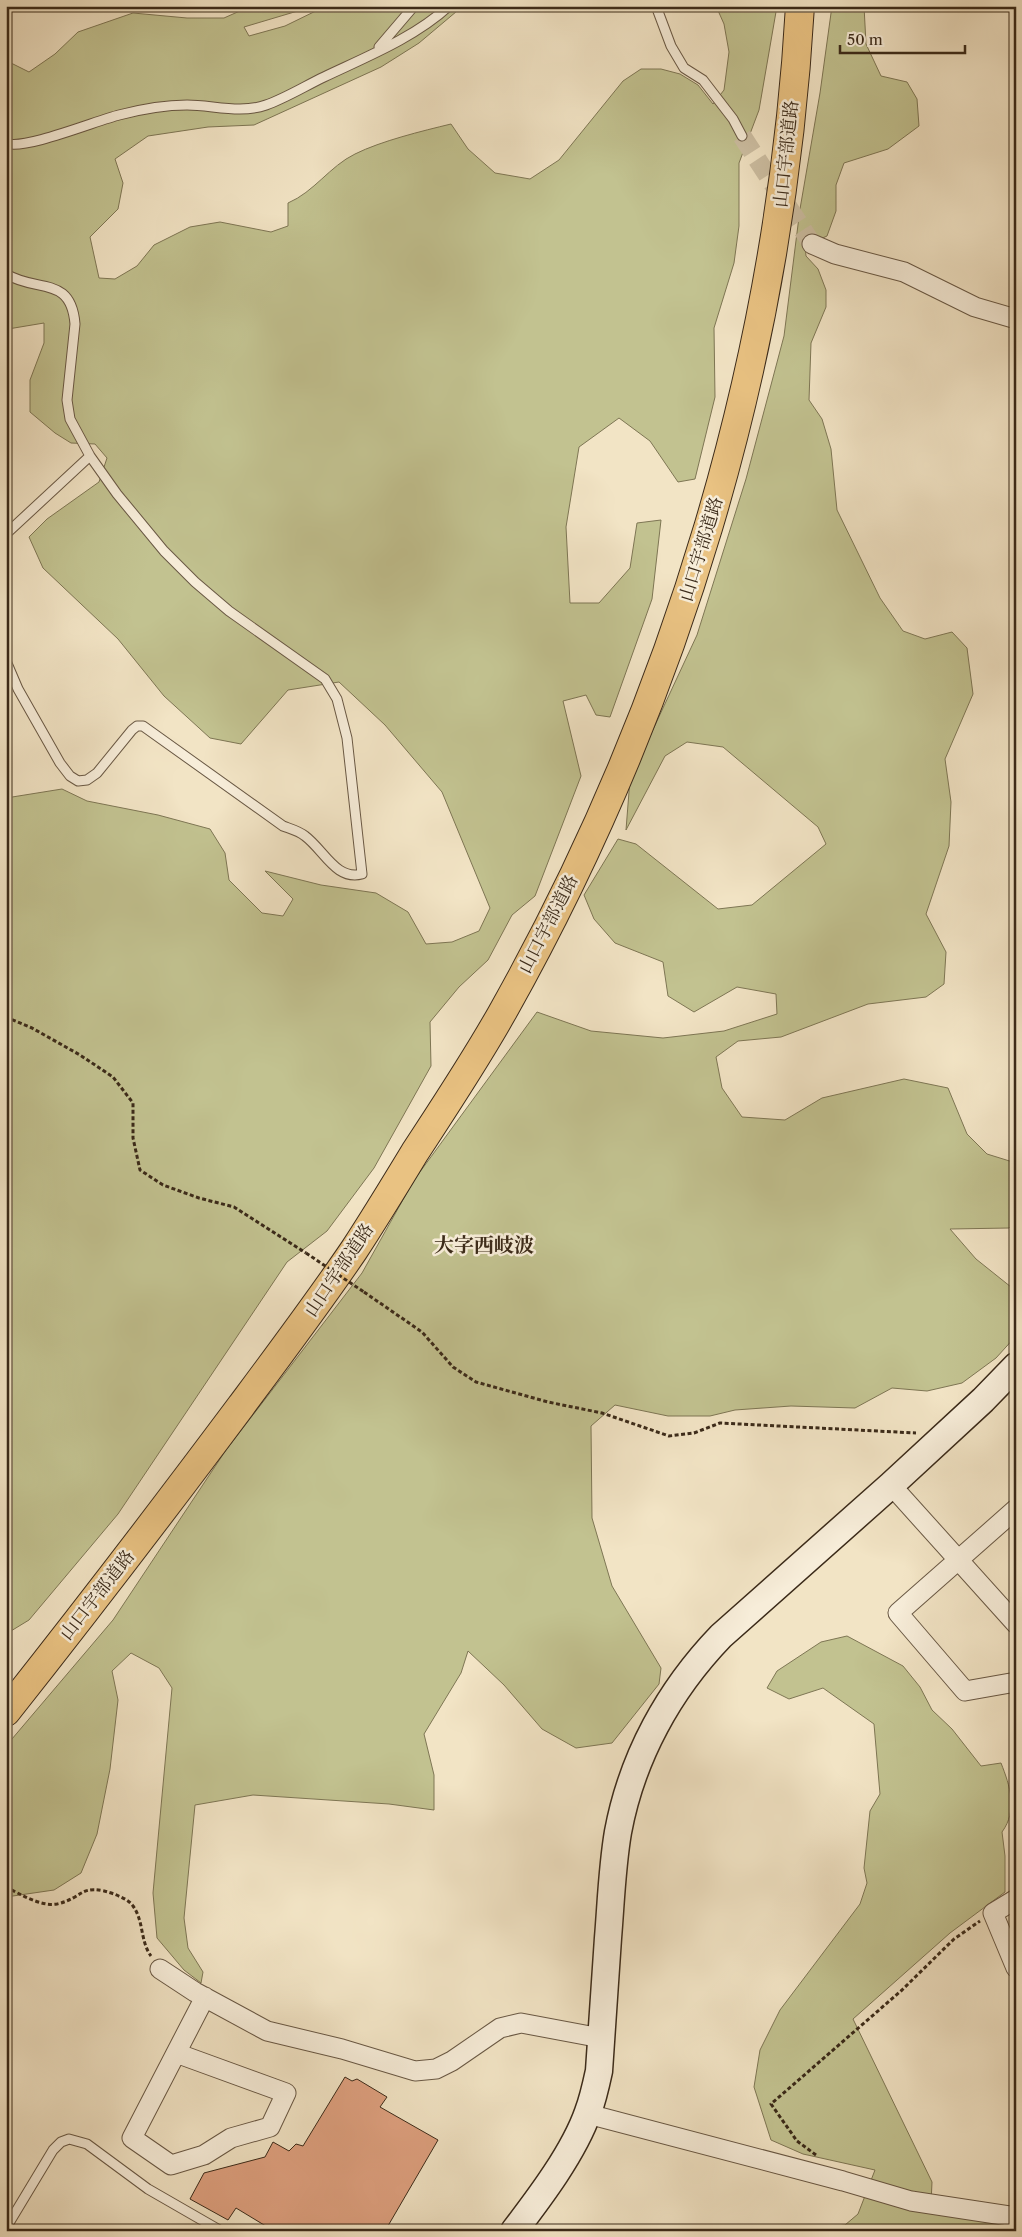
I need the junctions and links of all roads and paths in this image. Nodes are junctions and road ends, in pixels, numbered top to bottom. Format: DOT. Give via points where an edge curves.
graph roads {
  1 [pos="414,6"];
  2 [pos="449,6"];
  3 [pos="656,6"];
  4 [pos="800,6"];
  5 [pos="371,54"];
  6 [pos="742,136"];
  7 [pos="6,143"];
  8 [pos="812,244"];
  9 [pos="6,274"];
  10 [pos="1016,319"];
  11 [pos="90,456"];
  12 [pos="6,534"];
  13 [pos="6,661"];
  14 [pos="6,1017"];
  15 [pos="1016,1366"];
  16 [pos="918,1433"];
  17 [pos="891,1485"];
  18 [pos="1016,1509"];
  19 [pos="958,1559"];
  20 [pos="1016,1624"];
  21 [pos="1016,1682"];
  22 [pos="6,1712"];
  23 [pos="6,1887"];
  24 [pos="1016,1898"];
  25 [pos="993,1913"];
  26 [pos="1014,1961"];
  27 [pos="160,1969"];
  28 [pos="205,1997"];
  29 [pos="601,2038"];
  30 [pos="176,2053"];
  31 [pos="588,2114"];
  32 [pos="818,2156"];
  33 [pos="1016,2218"];
  34 [pos="7,2227"];
  35 [pos="220,2231"];
  36 [pos="514,2231"];
  1 -- 5 [label="lane"];
  2 -- 5 [label="lane"];
  3 -- 6 [label="lane" via="671,46 684,68 704,80"];
  4 -- 22 [label="main road, 山口宇部道路" via="778,226 756,342 711,520 691,584 654,689 602,815 500,1015 354,1250 176,1492"];
  5 -- 7 [label="lane" via="265,106 239,109 155,106 30,142"];
  8 -- 10 [label="street" via="835,254 904,272 975,307"];
  9 -- 11 [label="lane" via="18,281 51,287 63,293 74,312 67,400 70,419"];
  11 -- 12 [label="lane"];
  11 -- 13 [label="lane" via="164,551 196,582 229,611 325,678 337,699 347,738 362,874 343,874 307,837 283,826 143,726 132,730 97,773 87,780 78,781 60,763"];
  14 -- 16 [label="path, bridge" via="48,1037 113,1076 133,1103 133,1138 140,1170 163,1185 234,1207 422,1332 453,1367 476,1382 602,1413 669,1436 694,1433 720,1423"];
  15 -- 17 [label="street"];
  17 -- 19 [label="street"];
  17 -- 29 [label="street" via="721,1636 696,1662 656,1723 639,1760 618,1831"];
  18 -- 19 [label="street"];
  19 -- 20 [label="street"];
  19 -- 21 [label="street" via="898,1613 965,1691"];
  23 -- 27 [label="path" via="25,1897 56,1904 86,1890 99,1889 122,1897 138,1914 146,1949"];
  24 -- 25 [label="street"];
  25 -- 26 [label="street"];
  25 -- 32 [label="path" via="954,1939 902,1990 772,2104 797,2141"];
  27 -- 28 [label="street"];
  28 -- 29 [label="street" via="268,2031 415,2071 436,2069 500,2028 521,2023"];
  28 -- 30 [label="street"];
  29 -- 31 [label="street" via="599,2071"];
  30 -- 30 [label="street" via="132,2138 171,2165 204,2155 231,2138 270,2127 286,2092"];
  31 -- 33 [label="street" via="912,2201"];
  31 -- 36 [label="street" via="560,2164"];
  34 -- 35 [label="lane" via="53,2150 69,2139 87,2144 148,2188"];
}
